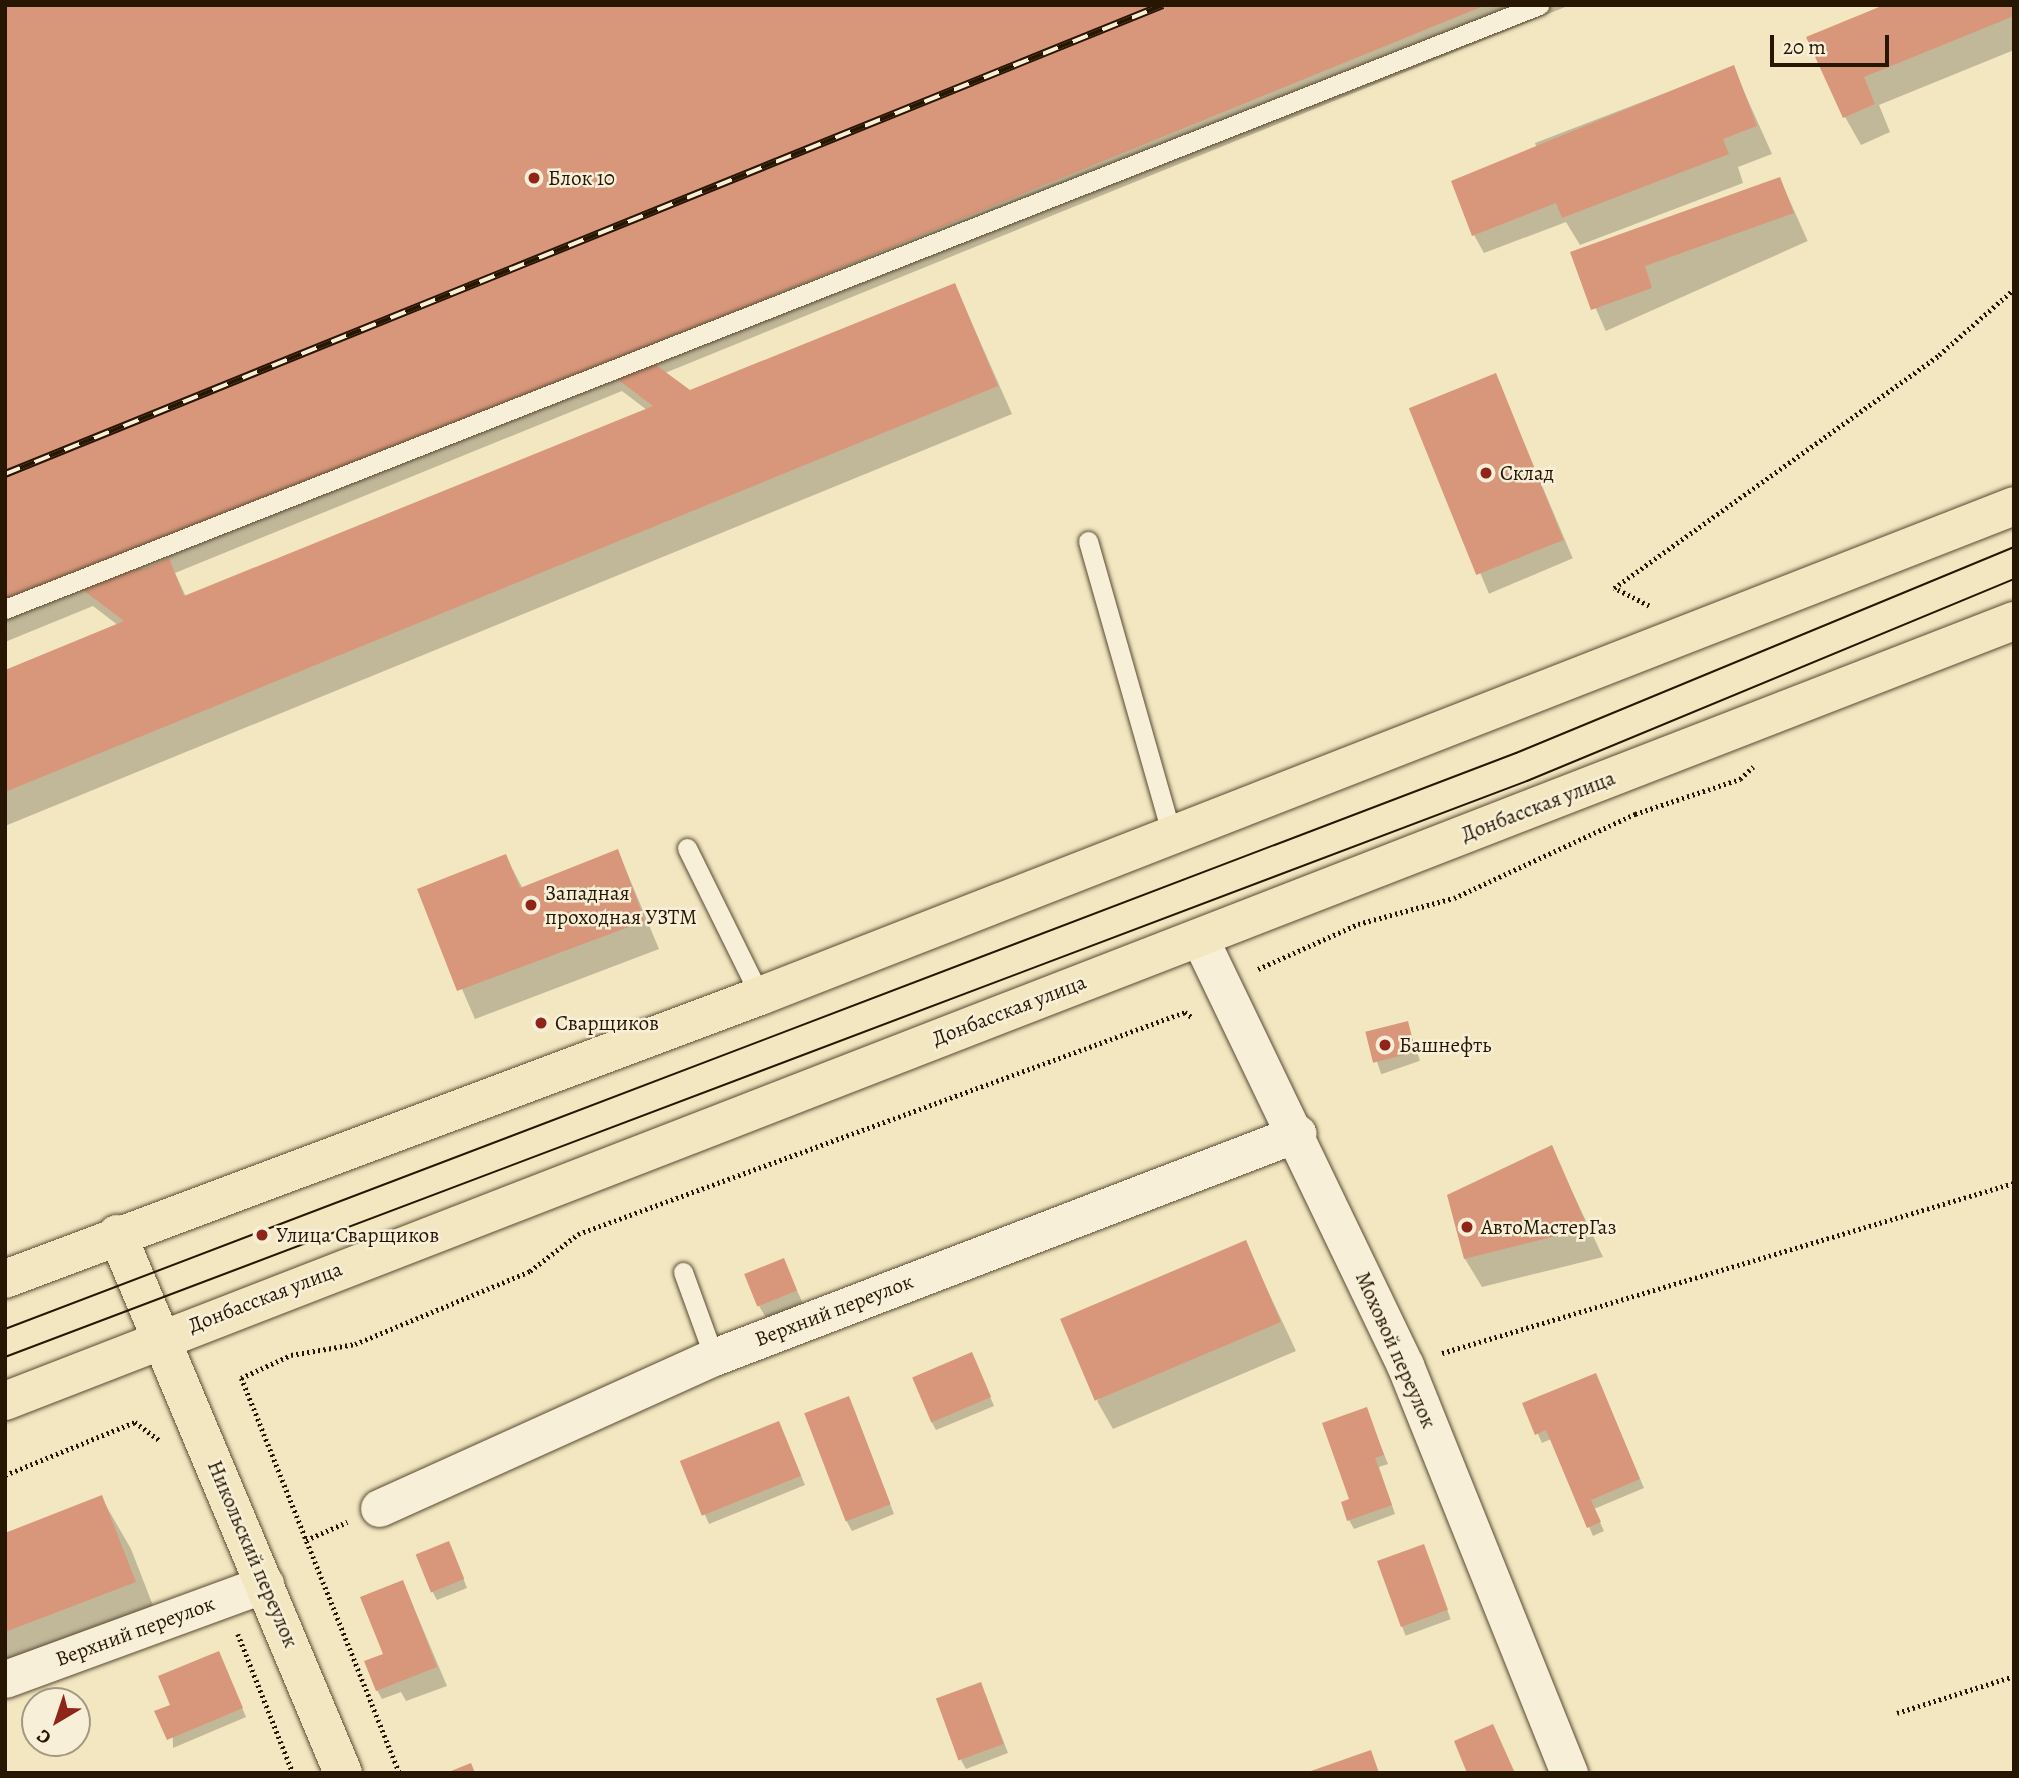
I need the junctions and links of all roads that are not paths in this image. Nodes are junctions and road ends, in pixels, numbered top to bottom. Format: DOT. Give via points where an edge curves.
graph roads {
  1 [pos="1539,5"];
  2 [pos="2014,506"];
  3 [pos="1088,541"];
  4 [pos="5,609"];
  5 [pos="2014,621"];
  6 [pos="1171,833"];
  7 [pos="687,848"];
  8 [pos="1199,937"];
  9 [pos="760,996"];
  10 [pos="1298,1133"];
  11 [pos="117,1234"];
  12 [pos="682,1272"];
  13 [pos="5,1279"];
  14 [pos="161,1336"];
  15 [pos="714,1357"];
  16 [pos="5,1401"];
  17 [pos="379,1508"];
  18 [pos="265,1584"];
  19 [pos="5,1679"];
  20 [pos="343,1773"];
  21 [pos="1569,1773"];
  1 -- 4 [label="lane"];
  2 -- 6 [label="main road"];
  3 -- 6 [label="lane"];
  5 -- 8 [label="main road, Донбасская улица"];
  6 -- 9 [label="main road"];
  7 -- 9 [label="lane"];
  8 -- 10 [label="street, Моховой переулок"];
  8 -- 14 [label="main road, Донбасская улица"];
  9 -- 11 [label="main road"];
  10 -- 15 [label="street, Верхний переулок"];
  10 -- 21 [label="street, Моховой переулок" via="1405,1365"];
  11 -- 13 [label="main road"];
  11 -- 14 [label="main road, Никольский переулок"];
  12 -- 15 [label="lane"];
  14 -- 16 [label="main road, Донбасская улица"];
  14 -- 18 [label="main road, Никольский переулок"];
  15 -- 17 [label="street, Верхний переулок"];
  18 -- 19 [label="street, Верхний переулок"];
  18 -- 20 [label="main road, Никольский переулок"];
}
